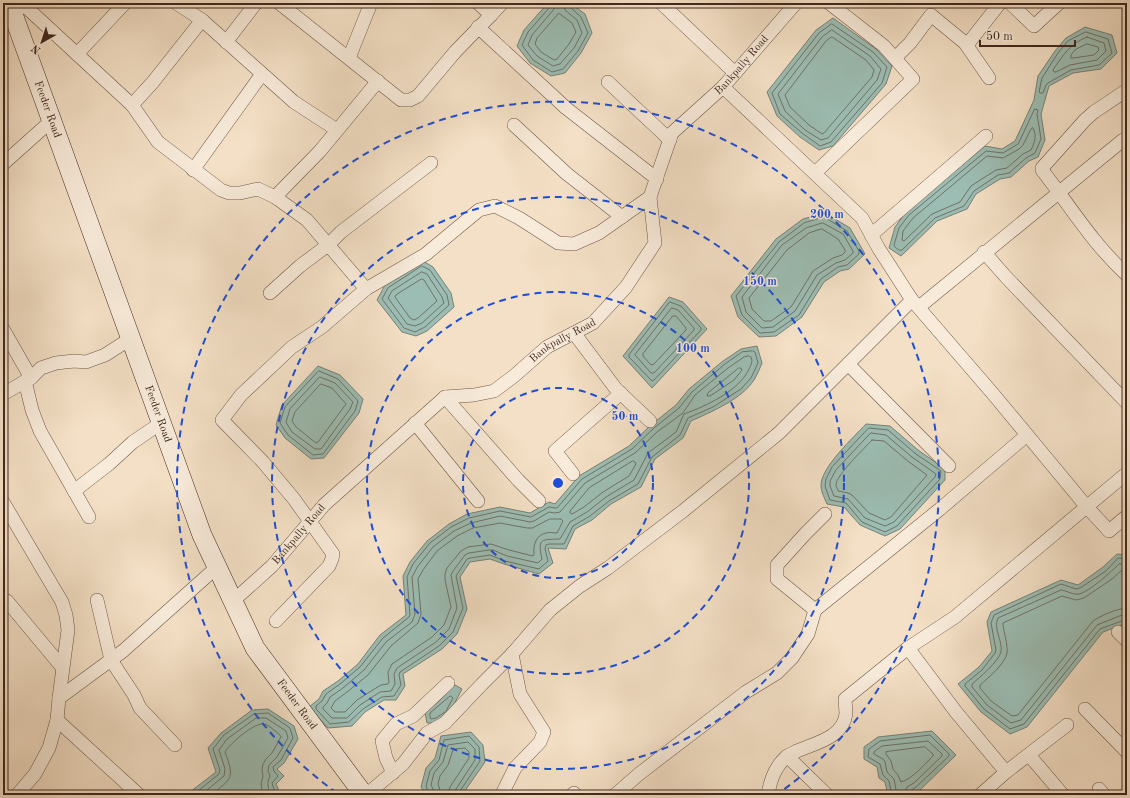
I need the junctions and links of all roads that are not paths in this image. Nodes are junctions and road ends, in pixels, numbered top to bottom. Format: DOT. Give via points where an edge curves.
graph roads {
  1 [pos="125,3"];
  2 [pos="176,3"];
  3 [pos="256,3"];
  4 [pos="279,3"];
  5 [pos="371,3"];
  6 [pos="478,3"];
  7 [pos="502,3"];
  8 [pos="661,3"];
  9 [pos="796,3"];
  10 [pos="829,3"];
  11 [pos="1000,3"];
  12 [pos="1010,3"];
  13 [pos="1058,3"];
  14 [pos="34,7"];
  15 [pos="8,8"];
  16 [pos="491,15"];
  17 [pos="202,20"];
  18 [pos="478,27"];
  19 [pos="226,42"];
  20 [pos="967,45"];
  21 [pos="77,54"];
  22 [pos="349,58"];
  23 [pos="895,58"];
  24 [pos="735,73"];
  25 [pos="262,74"];
  26 [pos="989,78"];
  27 [pos="378,81"];
  28 [pos="608,82"];
  29 [pos="723,87"];
  30 [pos="1127,90"];
  31 [pos="132,105"];
  32 [pos="51,121"];
  33 [pos="514,125"];
  34 [pos="337,130"];
  35 [pos="986,136"];
  36 [pos="670,140"];
  37 [pos="1127,144"];
  38 [pos="431,163"];
  39 [pos="3,164"];
  40 [pos="193,170"];
  41 [pos="814,173"];
  42 [pos="657,179"];
  43 [pos="1059,192"];
  44 [pos="275,197"];
  45 [pos="650,197"];
  46 [pos="622,217"];
  47 [pos="872,235"];
  48 [pos="328,245"];
  49 [pos="984,252"];
  50 [pos="1127,275"];
  51 [pos="366,289"];
  52 [pos="270,293"];
  53 [pos="915,303"];
  54 [pos="3,329"];
  55 [pos="574,333"];
  56 [pos="130,339"];
  57 [pos="848,364"];
  58 [pos="28,380"];
  59 [pos="621,393"];
  60 [pos="3,394"];
  61 [pos="446,397"];
  62 [pos="1127,403"];
  63 [pos="650,421"];
  64 [pos="415,423"];
  65 [pos="161,424"];
  66 [pos="1027,435"];
  67 [pos="949,466"];
  68 [pos="1127,473"];
  69 [pos="573,474"];
  70 [pos="74,491"];
  71 [pos="478,501"];
  72 [pos="539,501"];
  73 [pos="3,502"];
  74 [pos="1086,506"];
  75 [pos="825,514"];
  76 [pos="1127,516"];
  77 [pos="89,517"];
  78 [pos="310,522"];
  79 [pos="217,567"];
  80 [pos="97,600"];
  81 [pos="7,601"];
  82 [pos="233,601"];
  83 [pos="815,610"];
  84 [pos="276,621"];
  85 [pos="908,648"];
  86 [pos="512,654"];
  87 [pos="111,660"];
  88 [pos="62,667"];
  89 [pos="448,683"];
  90 [pos="59,698"];
  91 [pos="1085,709"];
  92 [pos="57,720"];
  93 [pos="1067,724"];
  94 [pos="175,745"];
  95 [pos="1127,752"];
  96 [pos="1028,755"];
  97 [pos="787,756"];
  98 [pos="1006,772"];
  99 [pos="393,773"];
  100 [pos="988,793"];
  101 [pos="17,795"];
  102 [pos="139,795"];
  103 [pos="365,795"];
  104 [pos="503,795"];
  105 [pos="615,795"];
  106 [pos="768,795"];
  107 [pos="827,795"];
  108 [pos="1063,795"];
  1 -- 21 [label="street"];
  2 -- 17 [label="street"];
  3 -- 19 [label="street"];
  4 -- 22 [label="street"];
  5 -- 22 [label="street"];
  6 -- 16 [label="street"];
  7 -- 16 [label="street"];
  8 -- 24 [label="street"];
  9 -- 24 [label="street, Bankpally Road"];
  10 -- 23 [label="street" via="884,46"];
  11 -- 20 [label="street"];
  12 -- 13 [label="street" via="1034,26"];
  14 -- 15 [label="street"];
  14 -- 21 [label="street"];
  15 -- 32 [label="street, Feeder Road"];
  16 -- 18 [label="street"];
  17 -- 19 [label="street"];
  17 -- 31 [label="street"];
  18 -- 27 [label="street" via="418,96 410,100 401,100"];
  18 -- 42 [label="street" via="566,108"];
  19 -- 25 [label="street"];
  20 -- 23 [label="street" via="930,16"];
  20 -- 26 [label="street"];
  21 -- 31 [label="street"];
  22 -- 27 [label="street"];
  23 -- 41 [label="street" via="913,79"];
  24 -- 29 [label="street, Bankpally Road"];
  25 -- 34 [label="street" via="294,102"];
  25 -- 40 [label="street"];
  27 -- 34 [label="street"];
  28 -- 36 [label="street"];
  29 -- 36 [label="street, Bankpally Road" via="672,133"];
  29 -- 41 [label="street"];
  30 -- 43 [label="street" via="1085,120 1042,168"];
  31 -- 40 [label="street" via="158,142"];
  32 -- 39 [label="street"];
  32 -- 56 [label="street, Feeder Road"];
  33 -- 46 [label="street" via="567,174"];
  34 -- 44 [label="street"];
  35 -- 47 [label="street"];
  36 -- 42 [label="street, Bankpally Road"];
  37 -- 43 [label="street" via="1123,140"];
  38 -- 48 [label="street" via="341,232"];
  40 -- 44 [label="street" via="220,190 229,193 258,189"];
  41 -- 47 [label="street" via="862,218"];
  42 -- 45 [label="street, Bankpally Road"];
  43 -- 49 [label="street"];
  43 -- 50 [label="street" via="1087,231"];
  44 -- 48 [label="street" via="307,220"];
  45 -- 46 [label="street"];
  45 -- 55 [label="street, Bankpally Road" via="655,243 626,287 593,323"];
  46 -- 51 [label="street" via="599,233 574,244 558,243 519,218 495,206 488,207 479,210 426,254"];
  47 -- 53 [label="street"];
  48 -- 51 [label="street"];
  48 -- 52 [label="street"];
  49 -- 53 [label="street"];
  49 -- 62 [label="street"];
  51 -- 78 [label="street" via="322,327 292,347 241,395 222,420 263,462"];
  53 -- 57 [label="street"];
  53 -- 66 [label="street"];
  54 -- 58 [label="street"];
  55 -- 59 [label="street"];
  55 -- 61 [label="street, Bankpally Road" via="547,347 494,391"];
  56 -- 58 [label="street" via="105,355 86,362 56,363 41,368"];
  56 -- 65 [label="street, Feeder Road"];
  57 -- 67 [label="street"];
  57 -- 86 [label="street" via="779,433 683,511 550,610"];
  58 -- 60 [label="street"];
  58 -- 70 [label="street" via="32,410 40,431"];
  59 -- 63 [label="street"];
  59 -- 69 [label="street" via="555,451"];
  61 -- 64 [label="street, Bankpally Road"];
  61 -- 72 [label="street"];
  64 -- 71 [label="street"];
  64 -- 78 [label="street, Bankpally Road" via="324,505"];
  65 -- 70 [label="street" via="134,442"];
  65 -- 79 [label="street, Feeder Road" via="202,535"];
  66 -- 74 [label="street"];
  66 -- 83 [label="street"];
  68 -- 74 [label="street"];
  70 -- 77 [label="street"];
  73 -- 88 [label="street" via="62,602 68,630"];
  74 -- 76 [label="street" via="1109,531"];
  74 -- 85 [label="street" via="955,617"];
  75 -- 83 [label="street" via="777,565 777,579"];
  78 -- 82 [label="street, Bankpally Road" via="272,566"];
  78 -- 84 [label="street" via="333,554 332,559 329,566"];
  79 -- 82 [label="street, Feeder Road"];
  79 -- 87 [label="street"];
  80 -- 87 [label="street"];
  81 -- 88 [label="street"];
  82 -- 103 [label="street, Feeder Road" via="255,648"];
  83 -- 105 [label="street" via="808,634 792,658 777,673 746,692"];
  85 -- 97 [label="street" via="844,699 846,714 842,726 830,738"];
  85 -- 98 [label="street" via="956,712"];
  86 -- 99 [label="street" via="445,723 428,733"];
  86 -- 104 [label="street" via="520,694 544,732 540,742 515,768"];
  87 -- 90 [label="street"];
  87 -- 94 [label="street" via="140,708"];
  88 -- 90 [label="street"];
  89 -- 99 [label="street" via="413,716 396,724 382,741"];
  90 -- 92 [label="street"];
  91 -- 95 [label="street"];
  92 -- 101 [label="street" via="49,748 35,774"];
  92 -- 102 [label="street"];
  93 -- 96 [label="street"];
  96 -- 98 [label="street"];
  96 -- 108 [label="street"];
  97 -- 106 [label="street" via="775,772"];
  97 -- 107 [label="street"];
  98 -- 100 [label="street"];
  99 -- 103 [label="street"];
}
